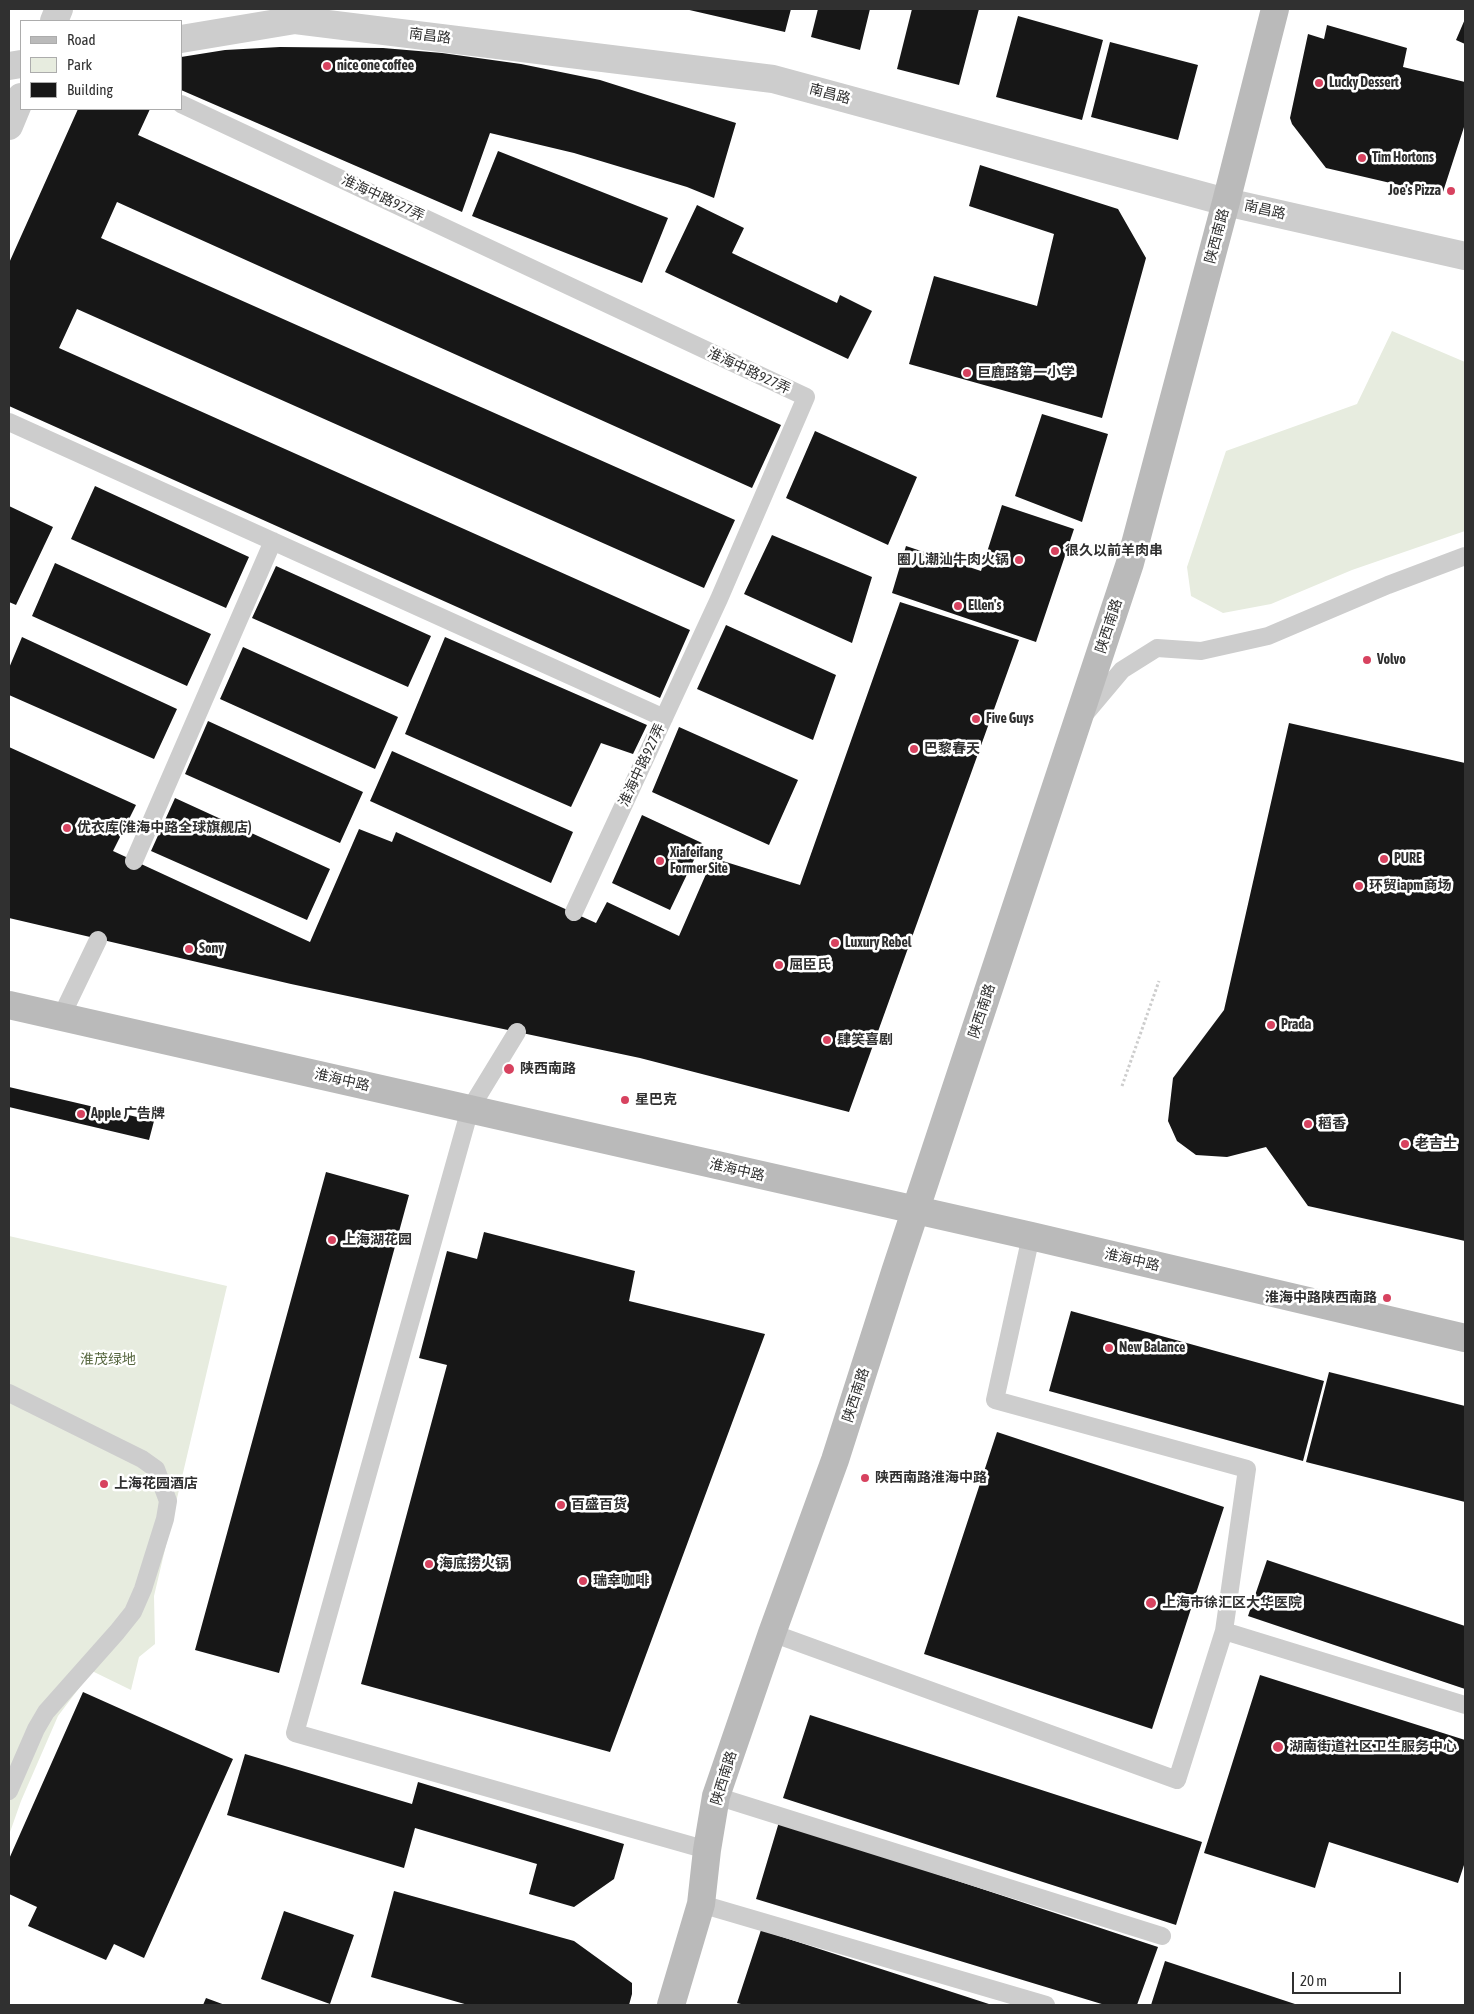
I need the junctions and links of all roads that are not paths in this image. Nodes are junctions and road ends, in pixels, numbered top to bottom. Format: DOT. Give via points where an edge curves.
graph roads {
  1 [pos="1275,9"];
  2 [pos="182,39"];
  3 [pos="20,99"];
  4 [pos="182,104"];
  5 [pos="9,126"];
  6 [pos="1226,202"];
  7 [pos="1465,256"];
  8 [pos="9,422"];
  9 [pos="274,541"];
  10 [pos="1465,556"];
  11 [pos="664,718"];
  12 [pos="1076,726"];
  13 [pos="134,861"];
  14 [pos="574,912"];
  15 [pos="98,940"];
  16 [pos="9,1005"];
  17 [pos="61,1017"];
  18 [pos="517,1032"];
  19 [pos="470,1109"];
  20 [pos="916,1210"];
  21 [pos="1031,1236"];
  22 [pos="1465,1338"];
  23 [pos="9,1393"];
  24 [pos="1224,1631"];
  25 [pos="772,1633"];
  26 [pos="1465,1705"];
  27 [pos="9,1791"];
  28 [pos="716,1796"];
  29 [pos="707,1850"];
  30 [pos="702,1904"];
  31 [pos="1162,1936"];
  32 [pos="671,2005"];
  33 [pos="1046,2005"];
  1 -- 6 [label="main road, 陕西南路"];
  2 -- 6 [label="street, 南昌路" via="294,20 773,79"];
  3 -- 5 [label="street"];
  4 -- 11 [label="lane, 淮海中路927弄" via="806,397"];
  6 -- 7 [label="street, 南昌路"];
  6 -- 12 [label="main road, 陕西南路" via="1130,563"];
  8 -- 9 [label="lane"];
  9 -- 11 [label="lane"];
  9 -- 13 [label="lane"];
  10 -- 12 [label="lane" via="1268,636 1201,651 1157,648 1122,670"];
  11 -- 14 [label="lane, 淮海中路927弄"];
  12 -- 20 [label="main road, 陕西南路"];
  15 -- 17 [label="lane"];
  16 -- 17 [label="main road, 淮海中路"];
  17 -- 19 [label="main road, 淮海中路"];
  18 -- 19 [label="lane"];
  19 -- 20 [label="main road, 淮海中路"];
  19 -- 29 [label="lane" via="295,1732"];
  20 -- 21 [label="main road, 淮海中路"];
  20 -- 25 [label="main road, 陕西南路" via="835,1460"];
  21 -- 22 [label="main road, 淮海中路"];
  21 -- 24 [label="lane" via="995,1400 1247,1469"];
  23 -- 27 [label="lane" via="142,1460 156,1470 168,1501 144,1589 133,1612 46,1712"];
  24 -- 25 [label="lane" via="1177,1780"];
  24 -- 26 [label="lane"];
  25 -- 28 [label="main road, 陕西南路"];
  28 -- 29 [label="main road, 陕西南路"];
  28 -- 31 [label="lane"];
  29 -- 30 [label="main road, 陕西南路"];
  30 -- 32 [label="main road, 陕西南路"];
  30 -- 33 [label="lane"];
}
